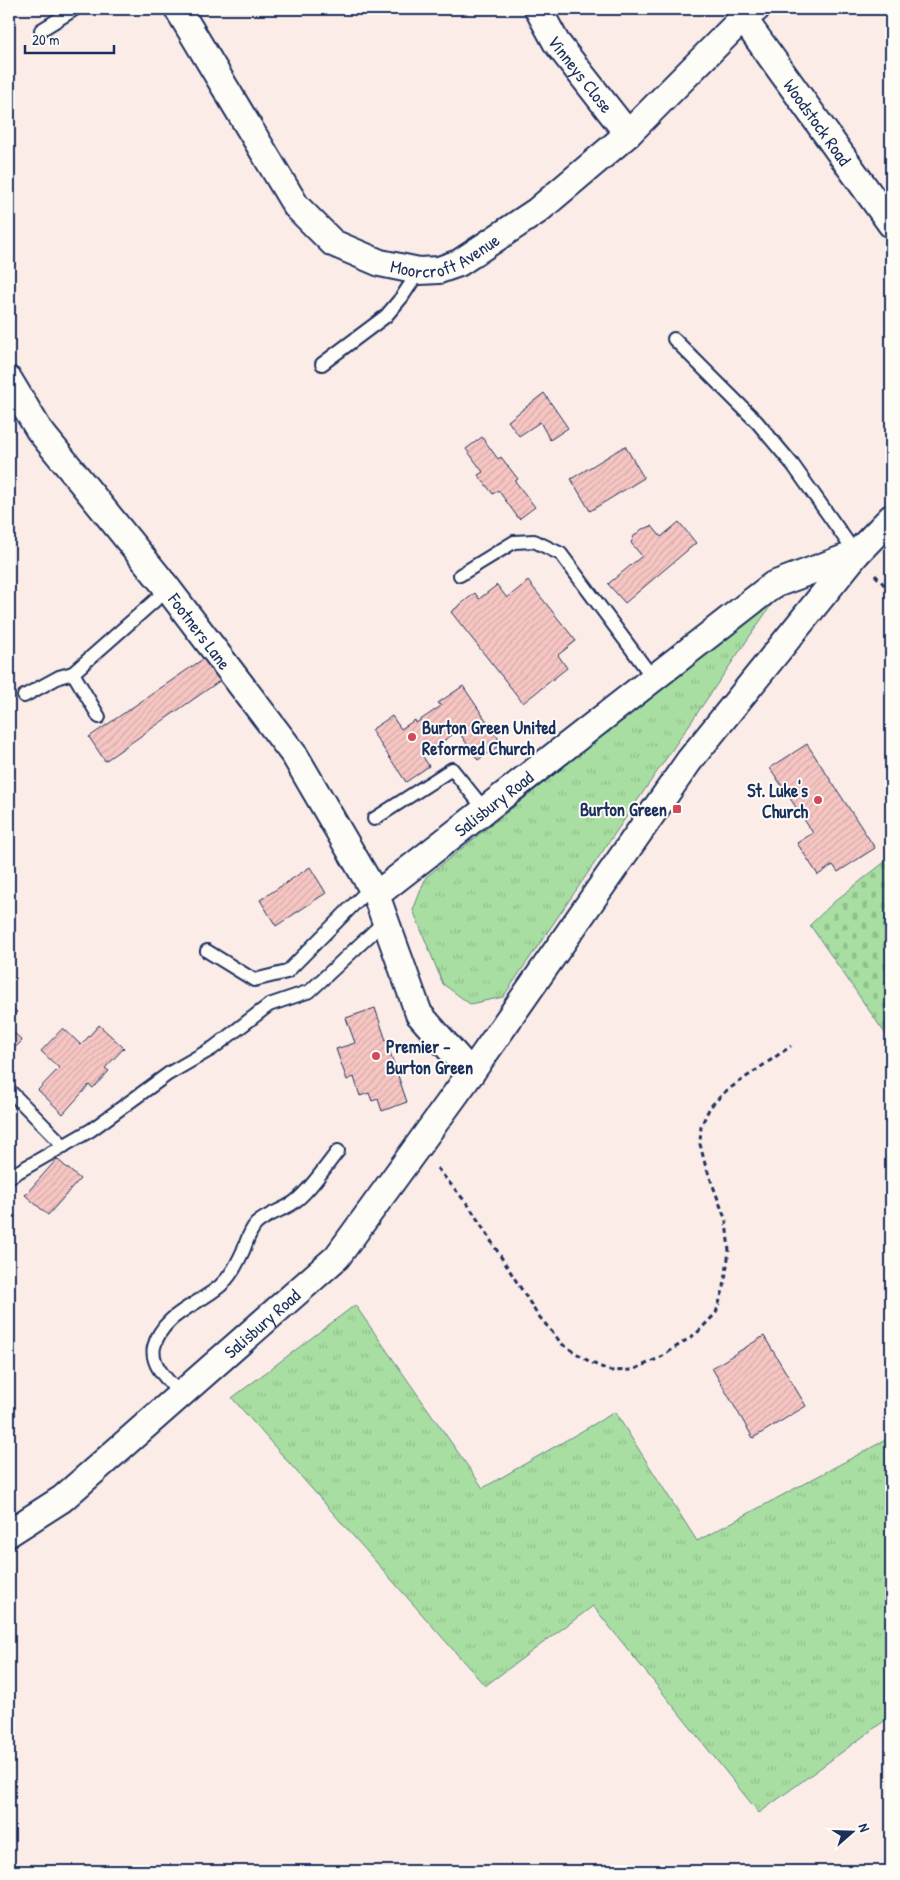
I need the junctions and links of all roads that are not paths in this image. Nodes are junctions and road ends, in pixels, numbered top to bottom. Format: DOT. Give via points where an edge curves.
graph roads {
  1 [pos="76,9"];
  2 [pos="538,9"];
  3 [pos="183,10"];
  4 [pos="750,14"];
  5 [pos="41,30"];
  6 [pos="628,134"];
  7 [pos="891,224"];
  8 [pos="419,271"];
  9 [pos="674,339"];
  10 [pos="322,364"];
  11 [pos="9,380"];
  12 [pos="891,518"];
  13 [pos="856,554"];
  14 [pos="460,575"];
  15 [pos="168,589"];
  16 [pos="73,673"];
  17 [pos="653,678"];
  18 [pos="24,696"];
  19 [pos="99,717"];
  20 [pos="485,810"];
  21 [pos="374,819"];
  22 [pos="374,891"];
  23 [pos="386,920"];
  24 [pos="208,951"];
  25 [pos="471,1073"];
  26 [pos="9,1090"];
  27 [pos="64,1146"];
  28 [pos="338,1151"];
  29 [pos="9,1177"];
  30 [pos="181,1395"];
  31 [pos="9,1533"];
  1 -- 5 [label="lane"];
  2 -- 6 [label="street, Vinneys Close" via="556,42"];
  3 -- 8 [label="street, Moorcroft Avenue" via="296,206 333,243 380,263"];
  4 -- 6 [label="street, Moorcroft Avenue"];
  4 -- 7 [label="street, Woodstock Road"];
  6 -- 8 [label="street, Moorcroft Avenue" via="537,211 459,263 439,270"];
  8 -- 10 [label="lane" via="386,316"];
  9 -- 13 [label="lane" via="757,422 793,465"];
  11 -- 15 [label="street, Footners Lane" via="39,430"];
  12 -- 13 [label="street, Salisbury Road"];
  13 -- 17 [label="street, Salisbury Road" via="772,586"];
  13 -- 25 [label="street, Salisbury Road" via="689,761"];
  14 -- 17 [label="lane" via="514,542 534,541 561,554"];
  15 -- 16 [label="lane"];
  15 -- 22 [label="street, Footners Lane" via="295,756"];
  16 -- 18 [label="lane"];
  16 -- 19 [label="lane"];
  17 -- 20 [label="street, Salisbury Road"];
  20 -- 21 [label="lane" via="452,769"];
  20 -- 22 [label="street, Salisbury Road"];
  22 -- 23 [label="street"];
  22 -- 24 [label="lane" via="288,972 254,980"];
  23 -- 25 [label="street" via="420,1014"];
  23 -- 27 [label="lane" via="310,991 269,1005 213,1048 168,1074"];
  25 -- 30 [label="street, Salisbury Road" via="337,1257"];
  26 -- 27 [label="lane"];
  27 -- 29 [label="lane"];
  28 -- 30 [label="lane" via="293,1203 256,1224 232,1272 219,1286 172,1319 162,1332 154,1346 156,1364"];
  30 -- 31 [label="street, Salisbury Road" via="62,1499"];
}
